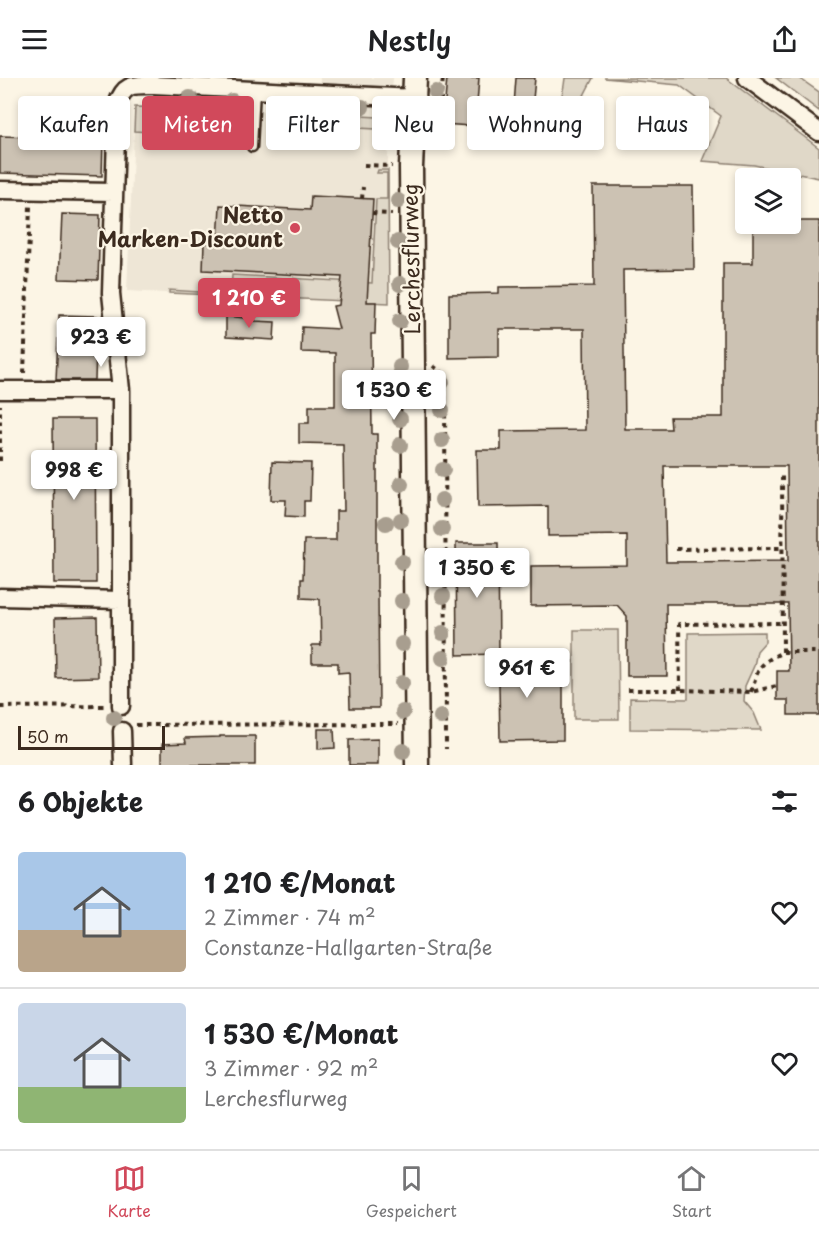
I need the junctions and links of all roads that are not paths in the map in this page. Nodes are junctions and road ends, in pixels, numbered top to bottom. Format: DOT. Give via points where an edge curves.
graph roads {
  1 [pos="747,78"];
  2 [pos="414,88"];
  3 [pos="255,90"];
  4 [pos="254,109"];
  5 [pos="819,132"];
  6 [pos="0,190"];
  7 [pos="113,192"];
  8 [pos="0,390"];
  9 [pos="121,390"];
  10 [pos="0,597"];
  11 [pos="121,600"];
  12 [pos="121,706"];
  13 [pos="128,728"];
  14 [pos="123,765"];
  15 [pos="417,765"];
  1 -- 5 [label="street"];
  2 -- 3 [label="street"];
  2 -- 15 [label="street, Lerchesflurweg" via="411,166"];
  3 -- 4 [label="lane"];
  3 -- 7 [label="street" via="138,85 121,92"];
  6 -- 7 [label="street"];
  7 -- 9 [label="street" via="111,293"];
  8 -- 9 [label="street"];
  9 -- 11 [label="street"];
  10 -- 11 [label="street"];
  11 -- 12 [label="street"];
  13 -- 14 [label="street"];
}
